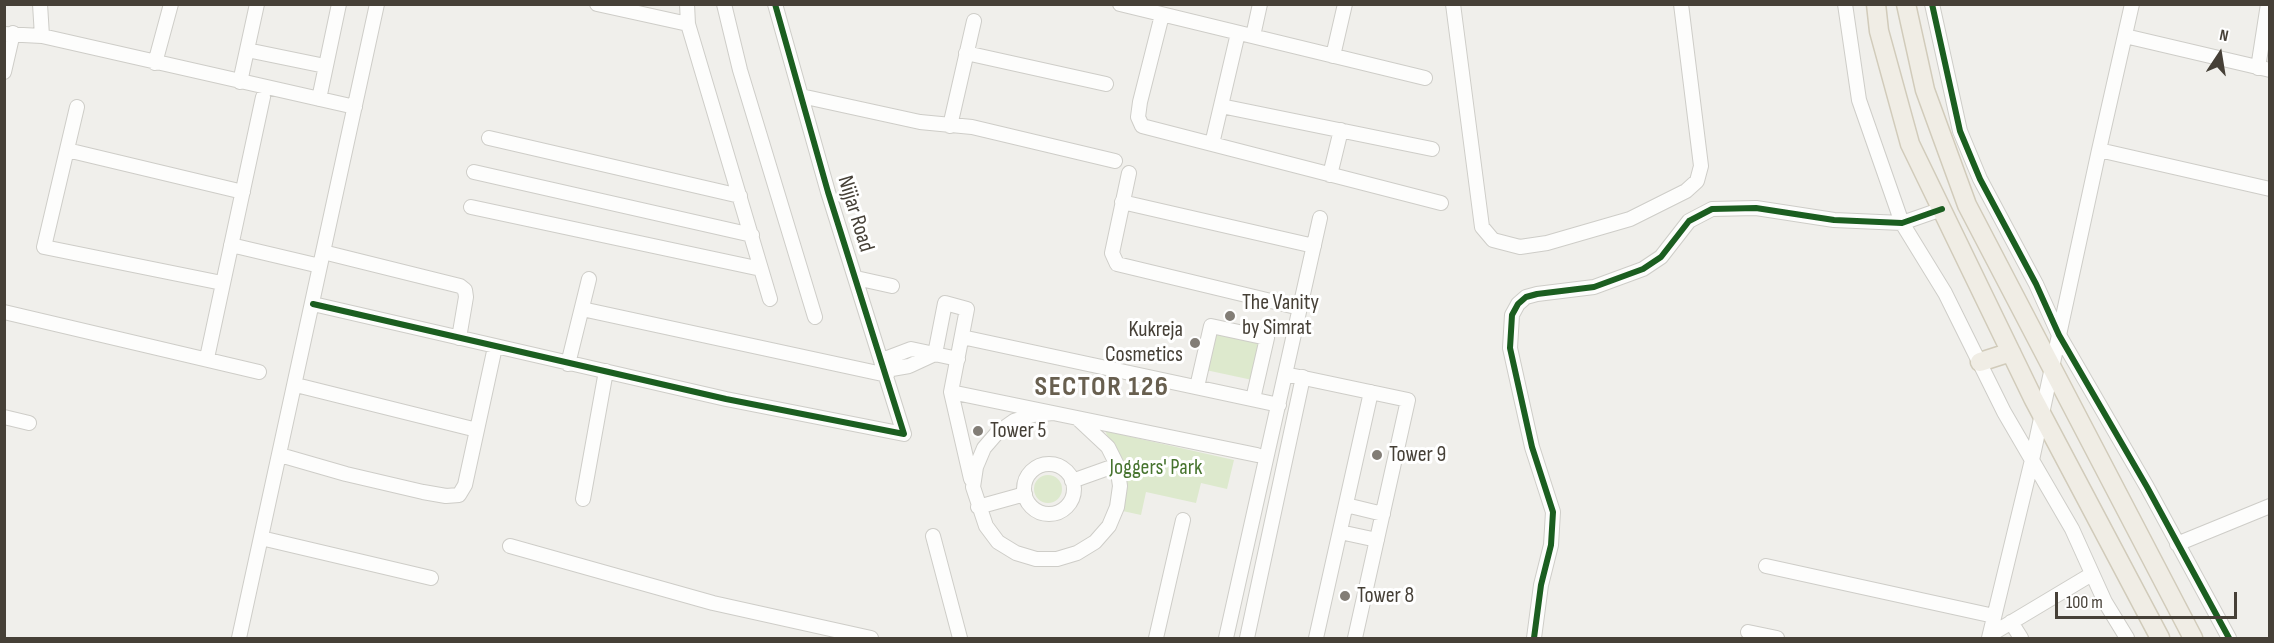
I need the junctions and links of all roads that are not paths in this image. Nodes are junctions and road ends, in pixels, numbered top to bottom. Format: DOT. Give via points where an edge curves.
graph roads {
  1 [pos="40,4"];
  2 [pos="171,4"];
  3 [pos="257,4"];
  4 [pos="339,4"];
  5 [pos="597,4"];
  6 [pos="687,4"];
  7 [pos="724,4"];
  8 [pos="775,4"];
  9 [pos="1120,4"];
  10 [pos="1260,4"];
  11 [pos="1346,4"];
  12 [pos="1454,4"];
  13 [pos="1681,4"];
  14 [pos="1845,4"];
  15 [pos="1876,4"];
  16 [pos="1906,4"];
  17 [pos="1932,4"];
  18 [pos="2132,4"];
  19 [pos="2268,4"];
  20 [pos="374,5"];
  21 [pos="1162,15"];
  22 [pos="974,21"];
  23 [pos="688,24"];
  24 [pos="9,33"];
  25 [pos="1238,33"];
  26 [pos="42,36"];
  27 [pos="1253,36"];
  28 [pos="2125,36"];
  29 [pos="247,50"];
  30 [pos="966,52"];
  31 [pos="1333,56"];
  32 [pos="155,63"];
  33 [pos="325,66"];
  34 [pos="2264,69"];
  35 [pos="4,72"];
  36 [pos="1425,78"];
  37 [pos="240,82"];
  38 [pos="1107,84"];
  39 [pos="801,96"];
  40 [pos="263,97"];
  41 [pos="319,99"];
  42 [pos="355,106"];
  43 [pos="1221,106"];
  44 [pos="77,107"];
  45 [pos="950,126"];
  46 [pos="1341,130"];
  47 [pos="489,138"];
  48 [pos="1212,144"];
  49 [pos="1432,149"];
  50 [pos="67,150"];
  51 [pos="2098,150"];
  52 [pos="1115,161"];
  53 [pos="474,172"];
  54 [pos="1129,173"];
  55 [pos="1330,175"];
  56 [pos="2270,189"];
  57 [pos="243,192"];
  58 [pos="740,196"];
  59 [pos="1122,202"];
  60 [pos="1442,203"];
  61 [pos="471,207"];
  62 [pos="1941,209"];
  63 [pos="1320,218"];
  64 [pos="1902,223"];
  65 [pos="752,235"];
  66 [pos="231,245"];
  67 [pos="1314,246"];
  68 [pos="321,259"];
  69 [pos="760,269"];
  70 [pos="856,278"];
  71 [pos="589,279"];
  72 [pos="222,283"];
  73 [pos="892,286"];
  74 [pos="770,299"];
  75 [pos="313,304"];
  76 [pos="1300,308"];
  77 [pos="582,309"];
  78 [pos="4,312"];
  79 [pos="815,317"];
  80 [pos="2059,335"];
  81 [pos="459,338"];
  82 [pos="962,338"];
  83 [pos="495,347"];
  84 [pos="2011,352"];
  85 [pos="934,354"];
  86 [pos="207,358"];
  87 [pos="958,359"];
  88 [pos="1980,362"];
  89 [pos="568,364"];
  90 [pos="885,368"];
  91 [pos="2050,368"];
  92 [pos="259,372"];
  93 [pos="606,372"];
  94 [pos="1286,374"];
  95 [pos="1304,377"];
  96 [pos="296,385"];
  97 [pos="1197,387"];
  98 [pos="951,392"];
  99 [pos="1371,392"];
  100 [pos="1253,399"];
  101 [pos="1278,405"];
  102 [pos="2041,411"];
  103 [pos="1053,413"];
  104 [pos="4,417"];
  105 [pos="1077,418"];
  106 [pos="29,423"];
  107 [pos="477,430"];
  108 [pos="280,455"];
  109 [pos="1257,455"];
  110 [pos="2032,460"];
  111 [pos="1117,465"];
  112 [pos="1072,481"];
  113 [pos="973,487"];
  114 [pos="1025,494"];
  115 [pos="584,499"];
  116 [pos="1346,506"];
  117 [pos="2270,506"];
  118 [pos="978,507"];
  119 [pos="1383,514"];
  120 [pos="1183,520"];
  121 [pos="1340,532"];
  122 [pos="933,537"];
  123 [pos="261,538"];
  124 [pos="1377,540"];
  125 [pos="2177,544"];
  126 [pos="510,546"];
  127 [pos="1766,566"];
  128 [pos="2092,574"];
  129 [pos="431,578"];
  130 [pos="1994,616"];
  131 [pos="2011,622"];
  132 [pos="1748,632"];
  133 [pos="1989,637"];
  134 [pos="244,638"];
  135 [pos="871,639"];
  136 [pos="960,639"];
  137 [pos="1156,639"];
  138 [pos="1226,639"];
  139 [pos="1247,639"];
  140 [pos="1316,639"];
  141 [pos="1355,639"];
  142 [pos="1534,639"];
  143 [pos="1778,639"];
  144 [pos="2021,639"];
  145 [pos="2127,639"];
  146 [pos="2160,639"];
  147 [pos="2193,639"];
  148 [pos="2229,639"];
  1 -- 26 [label="street"];
  2 -- 32 [label="street"];
  3 -- 29 [label="street"];
  4 -- 33 [label="street"];
  5 -- 23 [label="street"];
  6 -- 23 [label="street"];
  7 -- 79 [label="street"];
  8 -- 39 [label="street, Nijjar Road"];
  9 -- 21 [label="street"];
  10 -- 27 [label="street"];
  11 -- 31 [label="street"];
  12 -- 13 [label="street" via="1482,227 1493,240 1520,247 1630,219 1686,191 1697,181 1701,166"];
  14 -- 64 [label="street" via="1859,100"];
  15 -- 62 [label="main road" via="1879,31 1910,144"];
  16 -- 91 [label="main road" via="1925,90 1967,205"];
  17 -- 80 [label="street" via="1960,131"];
  18 -- 28 [label="street"];
  19 -- 34 [label="street"];
  20 -- 42 [label="street"];
  21 -- 25 [label="street"];
  21 -- 48 [label="street" via="1140,102 1139,123 1147,129"];
  22 -- 30 [label="street"];
  23 -- 58 [label="street"];
  24 -- 26 [label="street"];
  24 -- 35 [label="street"];
  25 -- 27 [label="street"];
  25 -- 43 [label="street"];
  26 -- 32 [label="street"];
  27 -- 31 [label="street"];
  28 -- 34 [label="street"];
  28 -- 51 [label="street"];
  29 -- 33 [label="street"];
  29 -- 37 [label="street"];
  30 -- 38 [label="street"];
  30 -- 45 [label="street"];
  31 -- 36 [label="street"];
  32 -- 37 [label="street"];
  33 -- 41 [label="street"];
  37 -- 41 [label="street"];
  39 -- 45 [label="street"];
  39 -- 70 [label="street, Nijjar Road"];
  40 -- 57 [label="street"];
  41 -- 42 [label="street"];
  42 -- 68 [label="street"];
  43 -- 46 [label="street"];
  43 -- 48 [label="street"];
  44 -- 50 [label="street"];
  45 -- 52 [label="street" via="972,127"];
  46 -- 49 [label="street"];
  46 -- 55 [label="street"];
  47 -- 58 [label="street"];
  48 -- 55 [label="street"];
  50 -- 57 [label="street"];
  50 -- 72 [label="street" via="44,247"];
  51 -- 56 [label="street"];
  51 -- 80 [label="street"];
  53 -- 65 [label="street"];
  54 -- 59 [label="street"];
  55 -- 60 [label="street"];
  57 -- 66 [label="street"];
  58 -- 65 [label="street"];
  59 -- 67 [label="street"];
  59 -- 76 [label="street" via="1112,254 1117,264"];
  61 -- 69 [label="street"];
  62 -- 64 [label="street"];
  62 -- 84 [label="main road"];
  63 -- 67 [label="street"];
  64 -- 88 [label="street" via="1945,293"];
  64 -- 142 [label="street" via="1834,220 1756,208 1712,209 1689,220 1661,257 1643,269 1594,288 1537,294 1518,304 1510,330 1513,366 1532,447 1553,512"];
  65 -- 69 [label="street"];
  66 -- 68 [label="street"];
  66 -- 72 [label="street"];
  67 -- 76 [label="street"];
  68 -- 75 [label="street"];
  68 -- 81 [label="street" via="460,286 466,297"];
  69 -- 74 [label="street"];
  70 -- 73 [label="street"];
  70 -- 90 [label="street, Nijjar Road"];
  71 -- 77 [label="street"];
  72 -- 86 [label="street"];
  75 -- 81 [label="street"];
  75 -- 96 [label="street"];
  76 -- 94 [label="street"];
  77 -- 89 [label="street"];
  77 -- 90 [label="street"];
  78 -- 86 [label="street"];
  80 -- 91 [label="street"];
  80 -- 125 [label="street"];
  81 -- 83 [label="street"];
  82 -- 85 [label="street" via="967,309 945,303"];
  82 -- 87 [label="street"];
  82 -- 97 [label="street"];
  83 -- 89 [label="street"];
  83 -- 107 [label="street"];
  84 -- 88 [label="main road"];
  84 -- 102 [label="main road"];
  85 -- 87 [label="street"];
  85 -- 90 [label="street" via="904,350"];
  86 -- 92 [label="street"];
  87 -- 98 [label="street"];
  88 -- 110 [label="street"];
  89 -- 93 [label="street"];
  90 -- 93 [label="street, Nijjar Road" via="904,434"];
  91 -- 102 [label="street"];
  91 -- 147 [label="main road"];
  93 -- 115 [label="street"];
  94 -- 95 [label="street"];
  94 -- 101 [label="street"];
  95 -- 99 [label="street"];
  95 -- 139 [label="street"];
  96 -- 107 [label="street"];
  96 -- 108 [label="street"];
  97 -- 100 [label="street"];
  97 -- 100 [label="street" via="1211,326 1267,338"];
  98 -- 103 [label="street"];
  98 -- 113 [label="street"];
  99 -- 116 [label="street"];
  99 -- 119 [label="street" via="1408,400"];
  100 -- 101 [label="street"];
  101 -- 138 [label="street"];
  102 -- 110 [label="street"];
  102 -- 146 [label="main road"];
  103 -- 105 [label="street"];
  103 -- 113 [label="street" via="1014,421 997,433 984,448"];
  104 -- 106 [label="street"];
  105 -- 109 [label="street"];
  105 -- 111 [label="street" via="1108,447"];
  107 -- 108 [label="street" via="465,485 454,497"];
  108 -- 123 [label="street"];
  110 -- 128 [label="street" via="2072,529"];
  110 -- 130 [label="street"];
  111 -- 112 [label="street"];
  111 -- 118 [label="street" via="1120,486 1109,526 1095,542 1077,553 1057,559 1036,559 1016,553 998,542"];
  112 -- 114 [label="street" via="1062,468 1041,465 1028,474"];
  112 -- 114 [label="street" via="1072,498 1052,513 1036,510"];
  113 -- 118 [label="street"];
  114 -- 118 [label="street"];
  116 -- 119 [label="street"];
  116 -- 121 [label="street"];
  117 -- 125 [label="street"];
  119 -- 124 [label="street"];
  120 -- 137 [label="street"];
  121 -- 124 [label="street"];
  121 -- 140 [label="street"];
  122 -- 136 [label="street"];
  123 -- 129 [label="street"];
  123 -- 134 [label="street"];
  124 -- 141 [label="street"];
  125 -- 148 [label="street"];
  126 -- 135 [label="street" via="713,603"];
  127 -- 130 [label="street"];
  128 -- 131 [label="street"];
  128 -- 145 [label="street"];
  130 -- 133 [label="street"];
  131 -- 133 [label="street"];
  131 -- 144 [label="street"];
  132 -- 143 [label="street"];
}
